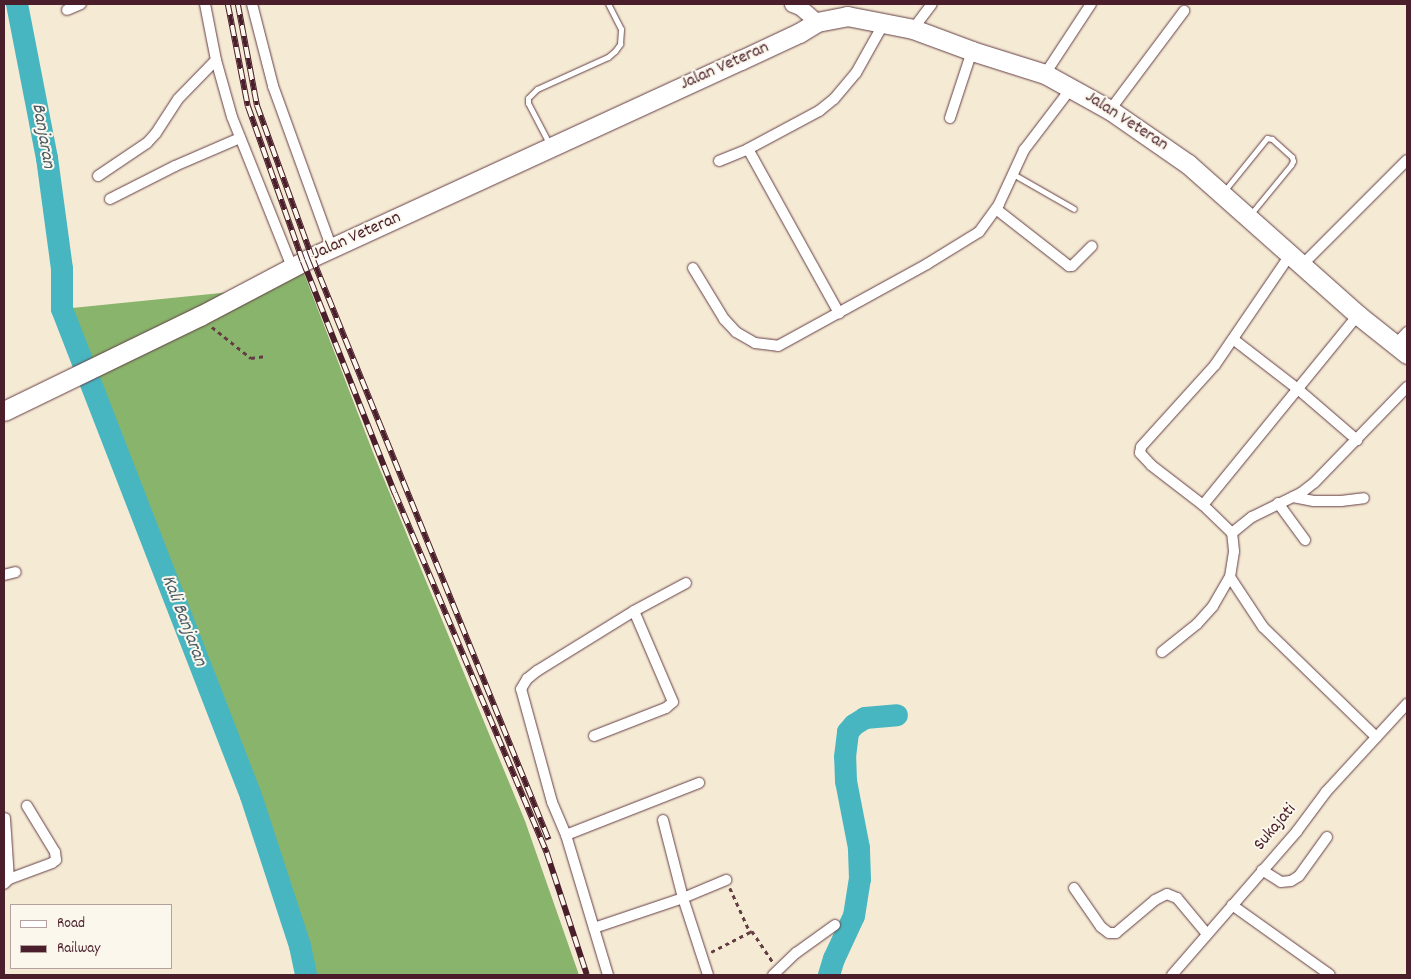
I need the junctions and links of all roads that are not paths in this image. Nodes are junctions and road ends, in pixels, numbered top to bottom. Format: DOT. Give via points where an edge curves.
graph roads {
  1 [pos="81,4"];
  2 [pos="205,4"];
  3 [pos="252,4"];
  4 [pos="608,4"];
  5 [pos="792,4"];
  6 [pos="932,4"];
  7 [pos="1091,4"];
  8 [pos="67,10"];
  9 [pos="1184,11"];
  10 [pos="817,22"];
  11 [pos="884,23"];
  12 [pos="914,29"];
  13 [pos="972,51"];
  14 [pos="216,60"];
  15 [pos="1045,74"];
  16 [pos="1072,87"];
  17 [pos="1110,110"];
  18 [pos="950,118"];
  19 [pos="240,138"];
  20 [pos="551,147"];
  21 [pos="748,149"];
  22 [pos="1407,160"];
  23 [pos="719,161"];
  24 [pos="1012,174"];
  25 [pos="98,176"];
  26 [pos="1221,194"];
  27 [pos="110,199"];
  28 [pos="996,209"];
  29 [pos="1074,209"];
  30 [pos="1248,218"];
  31 [pos="1092,246"];
  32 [pos="332,249"];
  33 [pos="1296,260"];
  34 [pos="292,267"];
  35 [pos="693,268"];
  36 [pos="839,313"];
  37 [pos="1358,315"];
  38 [pos="1234,339"];
  39 [pos="1403,343"];
  40 [pos="1407,387"];
  41 [pos="1299,390"];
  42 [pos="4,411"];
  43 [pos="1357,440"];
  44 [pos="1293,497"];
  45 [pos="1364,498"];
  46 [pos="1278,503"];
  47 [pos="1203,505"];
  48 [pos="1232,533"];
  49 [pos="1305,540"];
  50 [pos="16,572"];
  51 [pos="4,575"];
  52 [pos="1230,577"];
  53 [pos="686,583"];
  54 [pos="634,611"];
  55 [pos="1162,652"];
  56 [pos="1407,704"];
  57 [pos="594,736"];
  58 [pos="1376,737"];
  59 [pos="699,783"];
  60 [pos="27,806"];
  61 [pos="5,818"];
  62 [pos="663,820"];
  63 [pos="566,835"];
  64 [pos="1327,837"];
  65 [pos="1262,870"];
  66 [pos="726,880"];
  67 [pos="6,882"];
  68 [pos="1074,888"];
  69 [pos="683,898"];
  70 [pos="1232,905"];
  71 [pos="835,925"];
  72 [pos="594,928"];
  73 [pos="1207,934"];
  74 [pos="776,973"];
  75 [pos="608,975"];
  76 [pos="708,975"];
  77 [pos="1172,975"];
  78 [pos="1330,975"];
  1 -- 8 [label="street"];
  2 -- 14 [label="street"];
  3 -- 32 [label="street" via="273,86"];
  4 -- 20 [label="lane" via="621,30 622,37 615,51 537,89 528,98"];
  5 -- 10 [label="street"];
  6 -- 12 [label="street"];
  7 -- 15 [label="street"];
  9 -- 17 [label="street"];
  10 -- 11 [label="highway, Jalan Veteran" via="848,16"];
  10 -- 20 [label="highway, Jalan Veteran" via="800,33"];
  11 -- 12 [label="highway, Jalan Veteran"];
  11 -- 21 [label="street" via="856,74 834,99 819,111"];
  12 -- 13 [label="highway, Jalan Veteran"];
  13 -- 15 [label="highway, Jalan Veteran"];
  13 -- 18 [label="street"];
  14 -- 19 [label="street"];
  14 -- 25 [label="street" via="178,99 147,143"];
  15 -- 16 [label="highway, Jalan Veteran"];
  16 -- 17 [label="highway, Jalan Veteran"];
  16 -- 24 [label="street" via="1024,150"];
  17 -- 26 [label="highway, Jalan Veteran" via="1166,148"];
  19 -- 27 [label="street"];
  19 -- 34 [label="street"];
  20 -- 32 [label="highway, Jalan Veteran"];
  21 -- 23 [label="street"];
  21 -- 36 [label="street"];
  22 -- 33 [label="street"];
  24 -- 28 [label="street"];
  24 -- 29 [label="lane"];
  26 -- 30 [label="highway, Jalan Veteran"];
  26 -- 30 [label="lane" via="1267,138 1272,139 1293,161"];
  28 -- 31 [label="street" via="1070,266"];
  28 -- 36 [label="street" via="979,232"];
  30 -- 33 [label="highway, Jalan Veteran"];
  32 -- 34 [label="highway, Jalan Veteran"];
  33 -- 37 [label="highway, Jalan Veteran"];
  33 -- 38 [label="street" via="1245,319"];
  34 -- 42 [label="highway, Jalan Veteran" via="200,316"];
  35 -- 36 [label="street" via="724,319 736,332 755,343 778,346"];
  37 -- 39 [label="highway, Jalan Veteran"];
  37 -- 41 [label="street"];
  38 -- 41 [label="street"];
  38 -- 47 [label="street" via="1215,366 1141,447 1140,453 1151,465"];
  40 -- 43 [label="street"];
  41 -- 43 [label="street"];
  41 -- 47 [label="street"];
  43 -- 44 [label="street" via="1314,483"];
  44 -- 45 [label="street" via="1341,502"];
  44 -- 46 [label="street"];
  46 -- 48 [label="street"];
  46 -- 49 [label="street"];
  47 -- 48 [label="street"];
  48 -- 52 [label="street" via="1234,551"];
  50 -- 51 [label="street"];
  52 -- 55 [label="street" via="1204,616"];
  52 -- 58 [label="street" via="1263,627"];
  53 -- 54 [label="street"];
  54 -- 57 [label="street" via="673,702 666,708"];
  54 -- 63 [label="street" via="537,670 523,684 522,694 547,784"];
  56 -- 58 [label="street, Sukajati"];
  58 -- 65 [label="street, Sukajati"];
  59 -- 63 [label="street"];
  60 -- 67 [label="street" via="55,852 56,860"];
  61 -- 67 [label="street"];
  62 -- 69 [label="street"];
  63 -- 72 [label="street"];
  64 -- 65 [label="street" via="1299,876 1291,881 1281,882"];
  65 -- 70 [label="street, Sukajati"];
  66 -- 69 [label="street"];
  68 -- 73 [label="street" via="1109,934 1167,894 1177,898"];
  69 -- 72 [label="street"];
  69 -- 76 [label="street"];
  70 -- 73 [label="street, Sukajati"];
  70 -- 78 [label="street"];
  71 -- 74 [label="street" via="796,953"];
  72 -- 75 [label="street"];
  73 -- 77 [label="street, Sukajati"];
}
